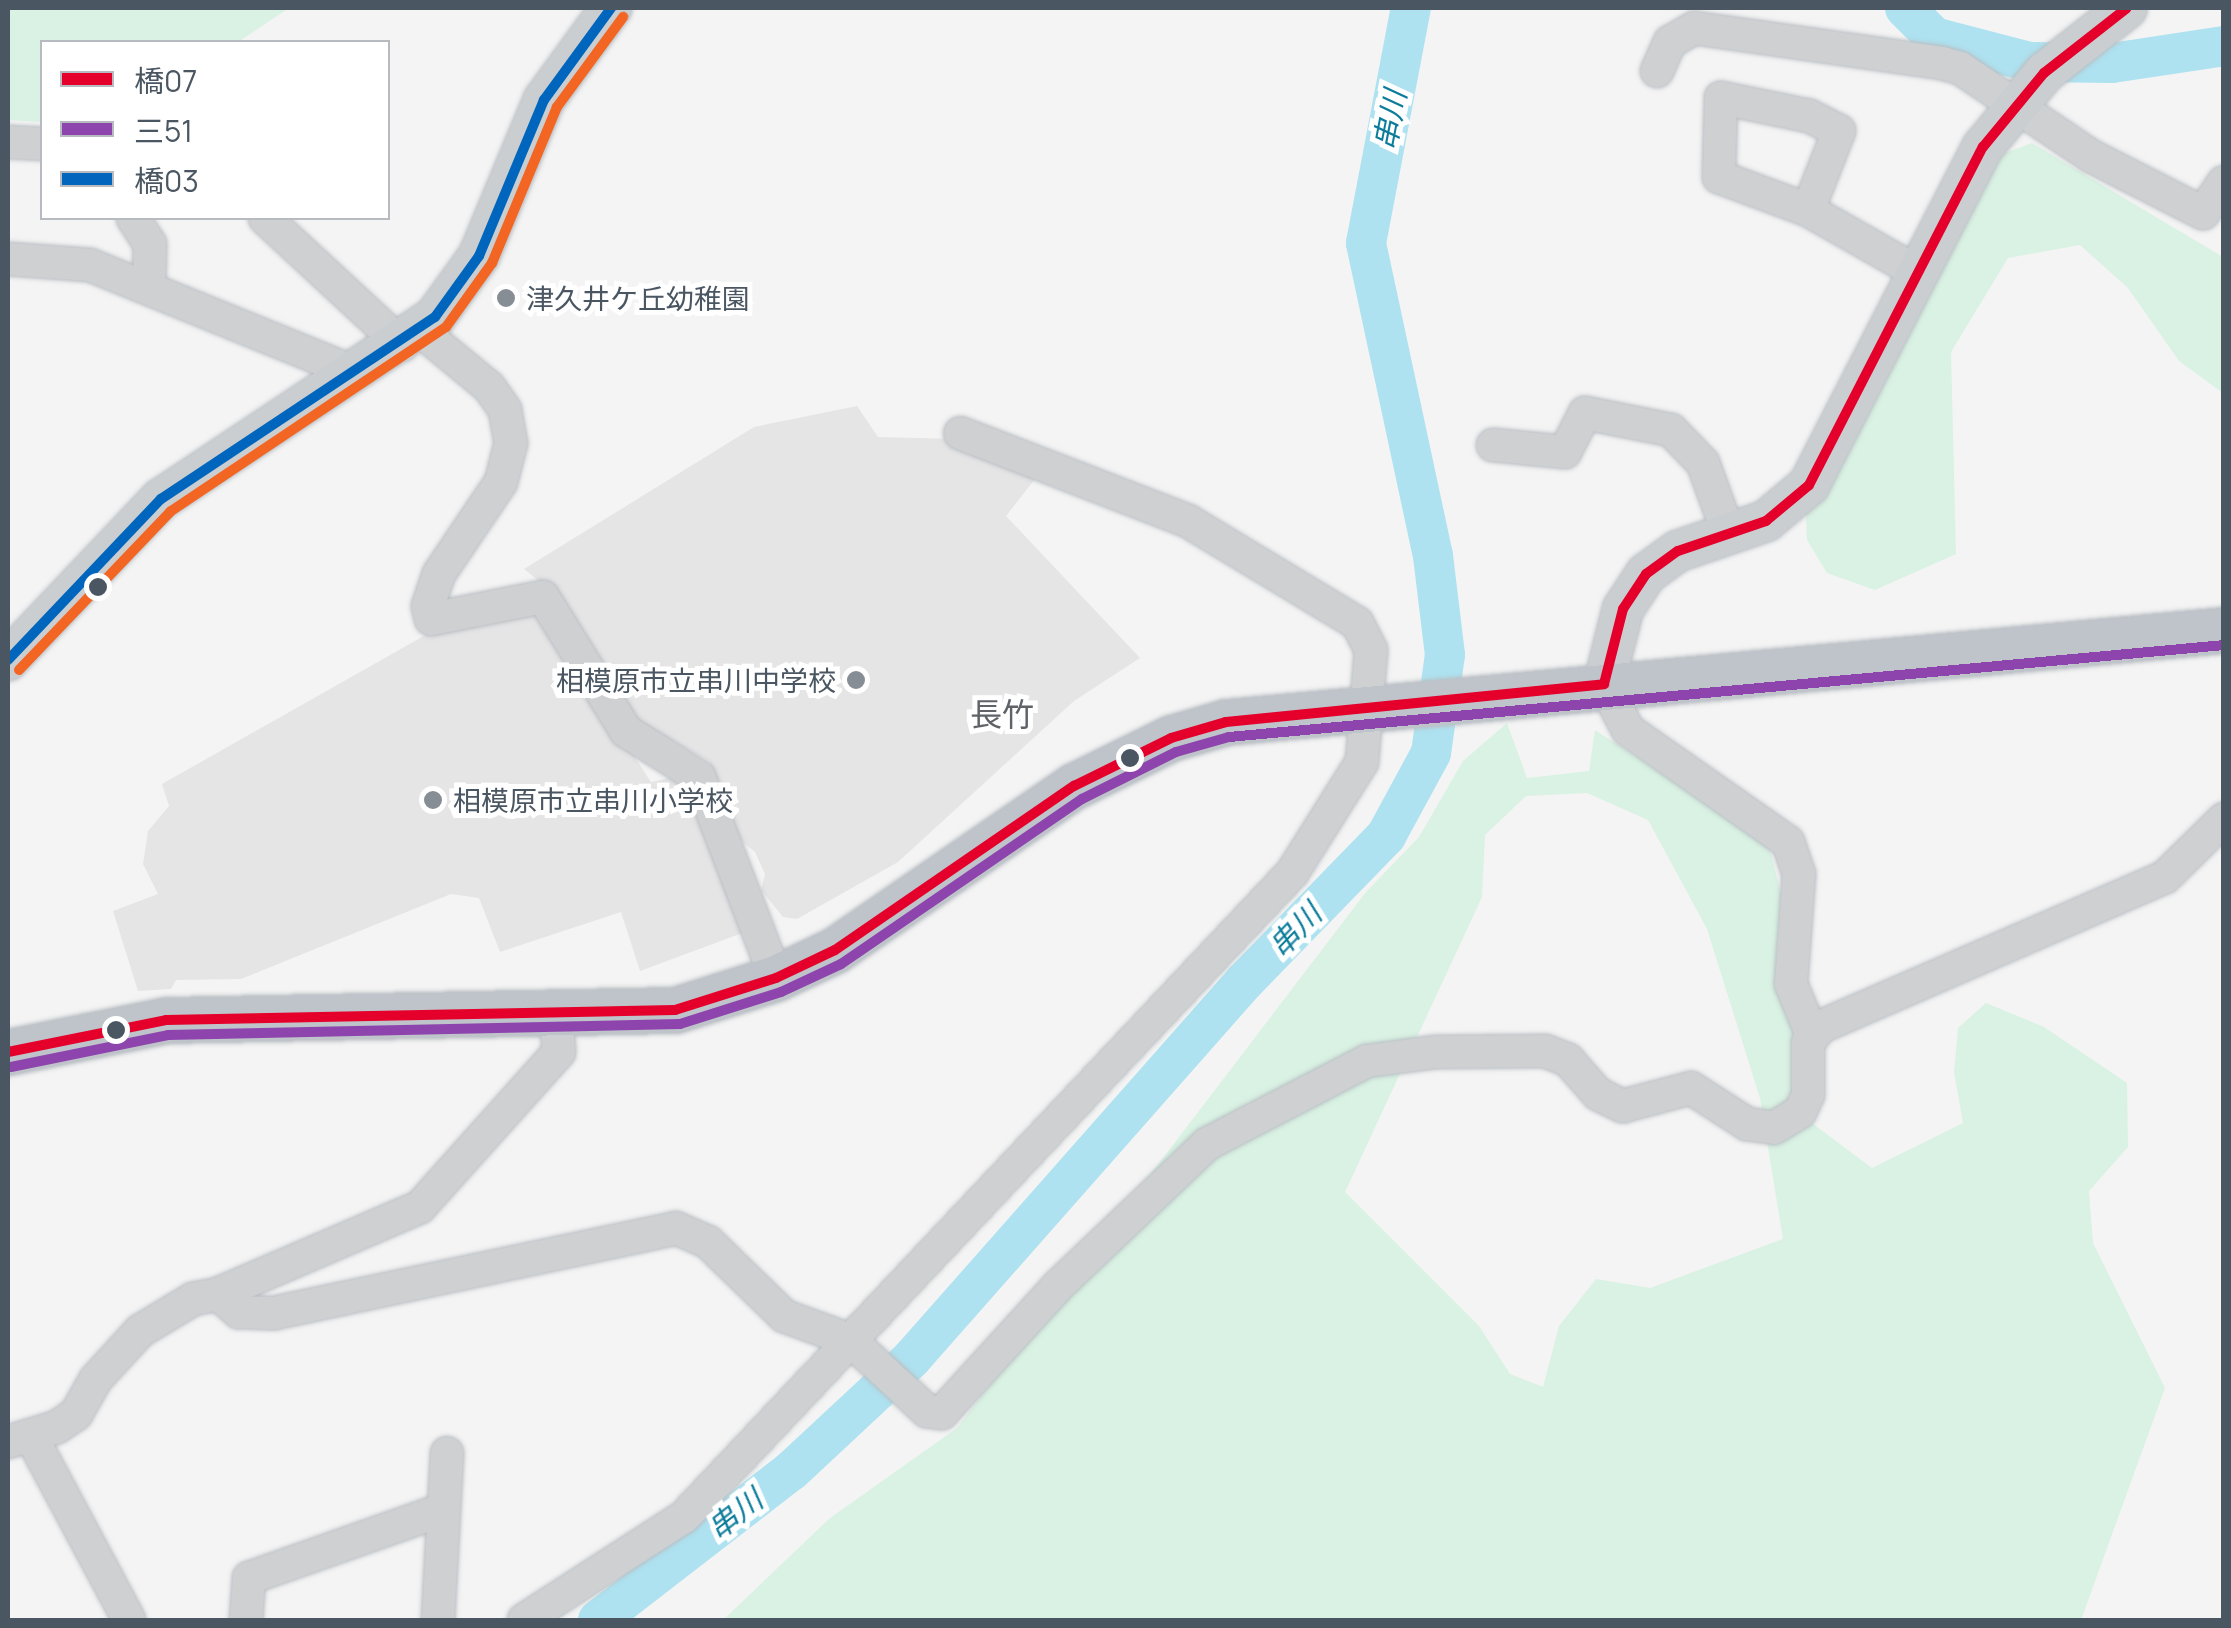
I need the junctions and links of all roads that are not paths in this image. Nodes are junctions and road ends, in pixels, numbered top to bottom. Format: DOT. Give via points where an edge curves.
graph roads {
  1 [pos="610,8"];
  2 [pos="2126,8"];
  3 [pos="1657,71"];
  4 [pos="2016,102"];
  5 [pos="8,142"];
  6 [pos="40,144"];
  7 [pos="2224,182"];
  8 [pos="1808,210"];
  9 [pos="134,220"];
  10 [pos="268,220"];
  11 [pos="8,259"];
  12 [pos="1917,272"];
  13 [pos="149,287"];
  14 [pos="411,338"];
  15 [pos="356,374"];
  16 [pos="960,433"];
  17 [pos="1493,445"];
  18 [pos="1729,535"];
  19 [pos="2224,630"];
  20 [pos="8,660"];
  21 [pos="1604,684"];
  22 [pos="1379,709"];
  23 [pos="2224,819"];
  24 [pos="776,978"];
  25 [pos="556,1017"];
  26 [pos="1812,1035"];
  27 [pos="8,1052"];
  28 [pos="218,1294"];
  29 [pos="854,1345"];
  30 [pos="20,1440"];
  31 [pos="447,1453"];
  32 [pos="442,1510"];
  33 [pos="129,1620"];
  34 [pos="246,1620"];
  35 [pos="438,1620"];
  36 [pos="524,1620"];
  1 -- 14 [label="main road" via="537,112 471,271"];
  2 -- 4 [label="main road"];
  3 -- 4 [label="street" via="1670,42 1694,28 1942,63"];
  4 -- 7 [label="street" via="2203,213"];
  4 -- 12 [label="main road" via="1965,176"];
  5 -- 6 [label="street"];
  8 -- 12 [label="street"];
  9 -- 13 [label="street" via="150,244"];
  10 -- 14 [label="street"];
  11 -- 13 [label="street" via="90,264"];
  12 -- 18 [label="main road" via="1819,472 1773,516"];
  13 -- 15 [label="street"];
  14 -- 15 [label="main road"];
  14 -- 24 [label="street" via="489,387 505,410 511,443 501,482 439,574 428,606 431,619 543,597 626,731 699,777"];
  15 -- 20 [label="main road" via="161,499"];
  16 -- 22 [label="street" via="1188,521 1357,623 1371,650"];
  17 -- 18 [label="street" via="1565,452 1586,414 1671,430 1703,463"];
  18 -- 21 [label="main road" via="1678,551 1640,580 1623,609"];
  19 -- 21 [label="highway"];
  21 -- 22 [label="highway"];
  21 -- 26 [label="street" via="1628,730 1788,842 1799,874 1791,984"];
  22 -- 24 [label="highway" via="1226,722 1133,754 1074,786 835,950"];
  22 -- 29 [label="street" via="1362,762 1312,850"];
  23 -- 26 [label="street" via="2166,877 1846,1014"];
  24 -- 25 [label="highway" via="675,1010"];
  25 -- 27 [label="highway" via="282,1013 166,1020"];
  25 -- 28 [label="street" via="559,1052 420,1207"];
  26 -- 29 [label="street" via="1810,1084 1800,1112 1760,1128 1691,1088 1624,1106 1598,1094 1568,1060 1545,1051 1436,1052 1367,1061 1207,1144 1058,1286 942,1414 927,1410"];
  28 -- 29 [label="street" via="238,1312 274,1313 676,1228 708,1242 784,1316"];
  28 -- 30 [label="street" via="193,1299 140,1332 96,1379 76,1414"];
  29 -- 36 [label="street" via="684,1517"];
  30 -- 33 [label="street"];
  31 -- 32 [label="street"];
  32 -- 34 [label="street" via="249,1578"];
  32 -- 35 [label="street"];
}
